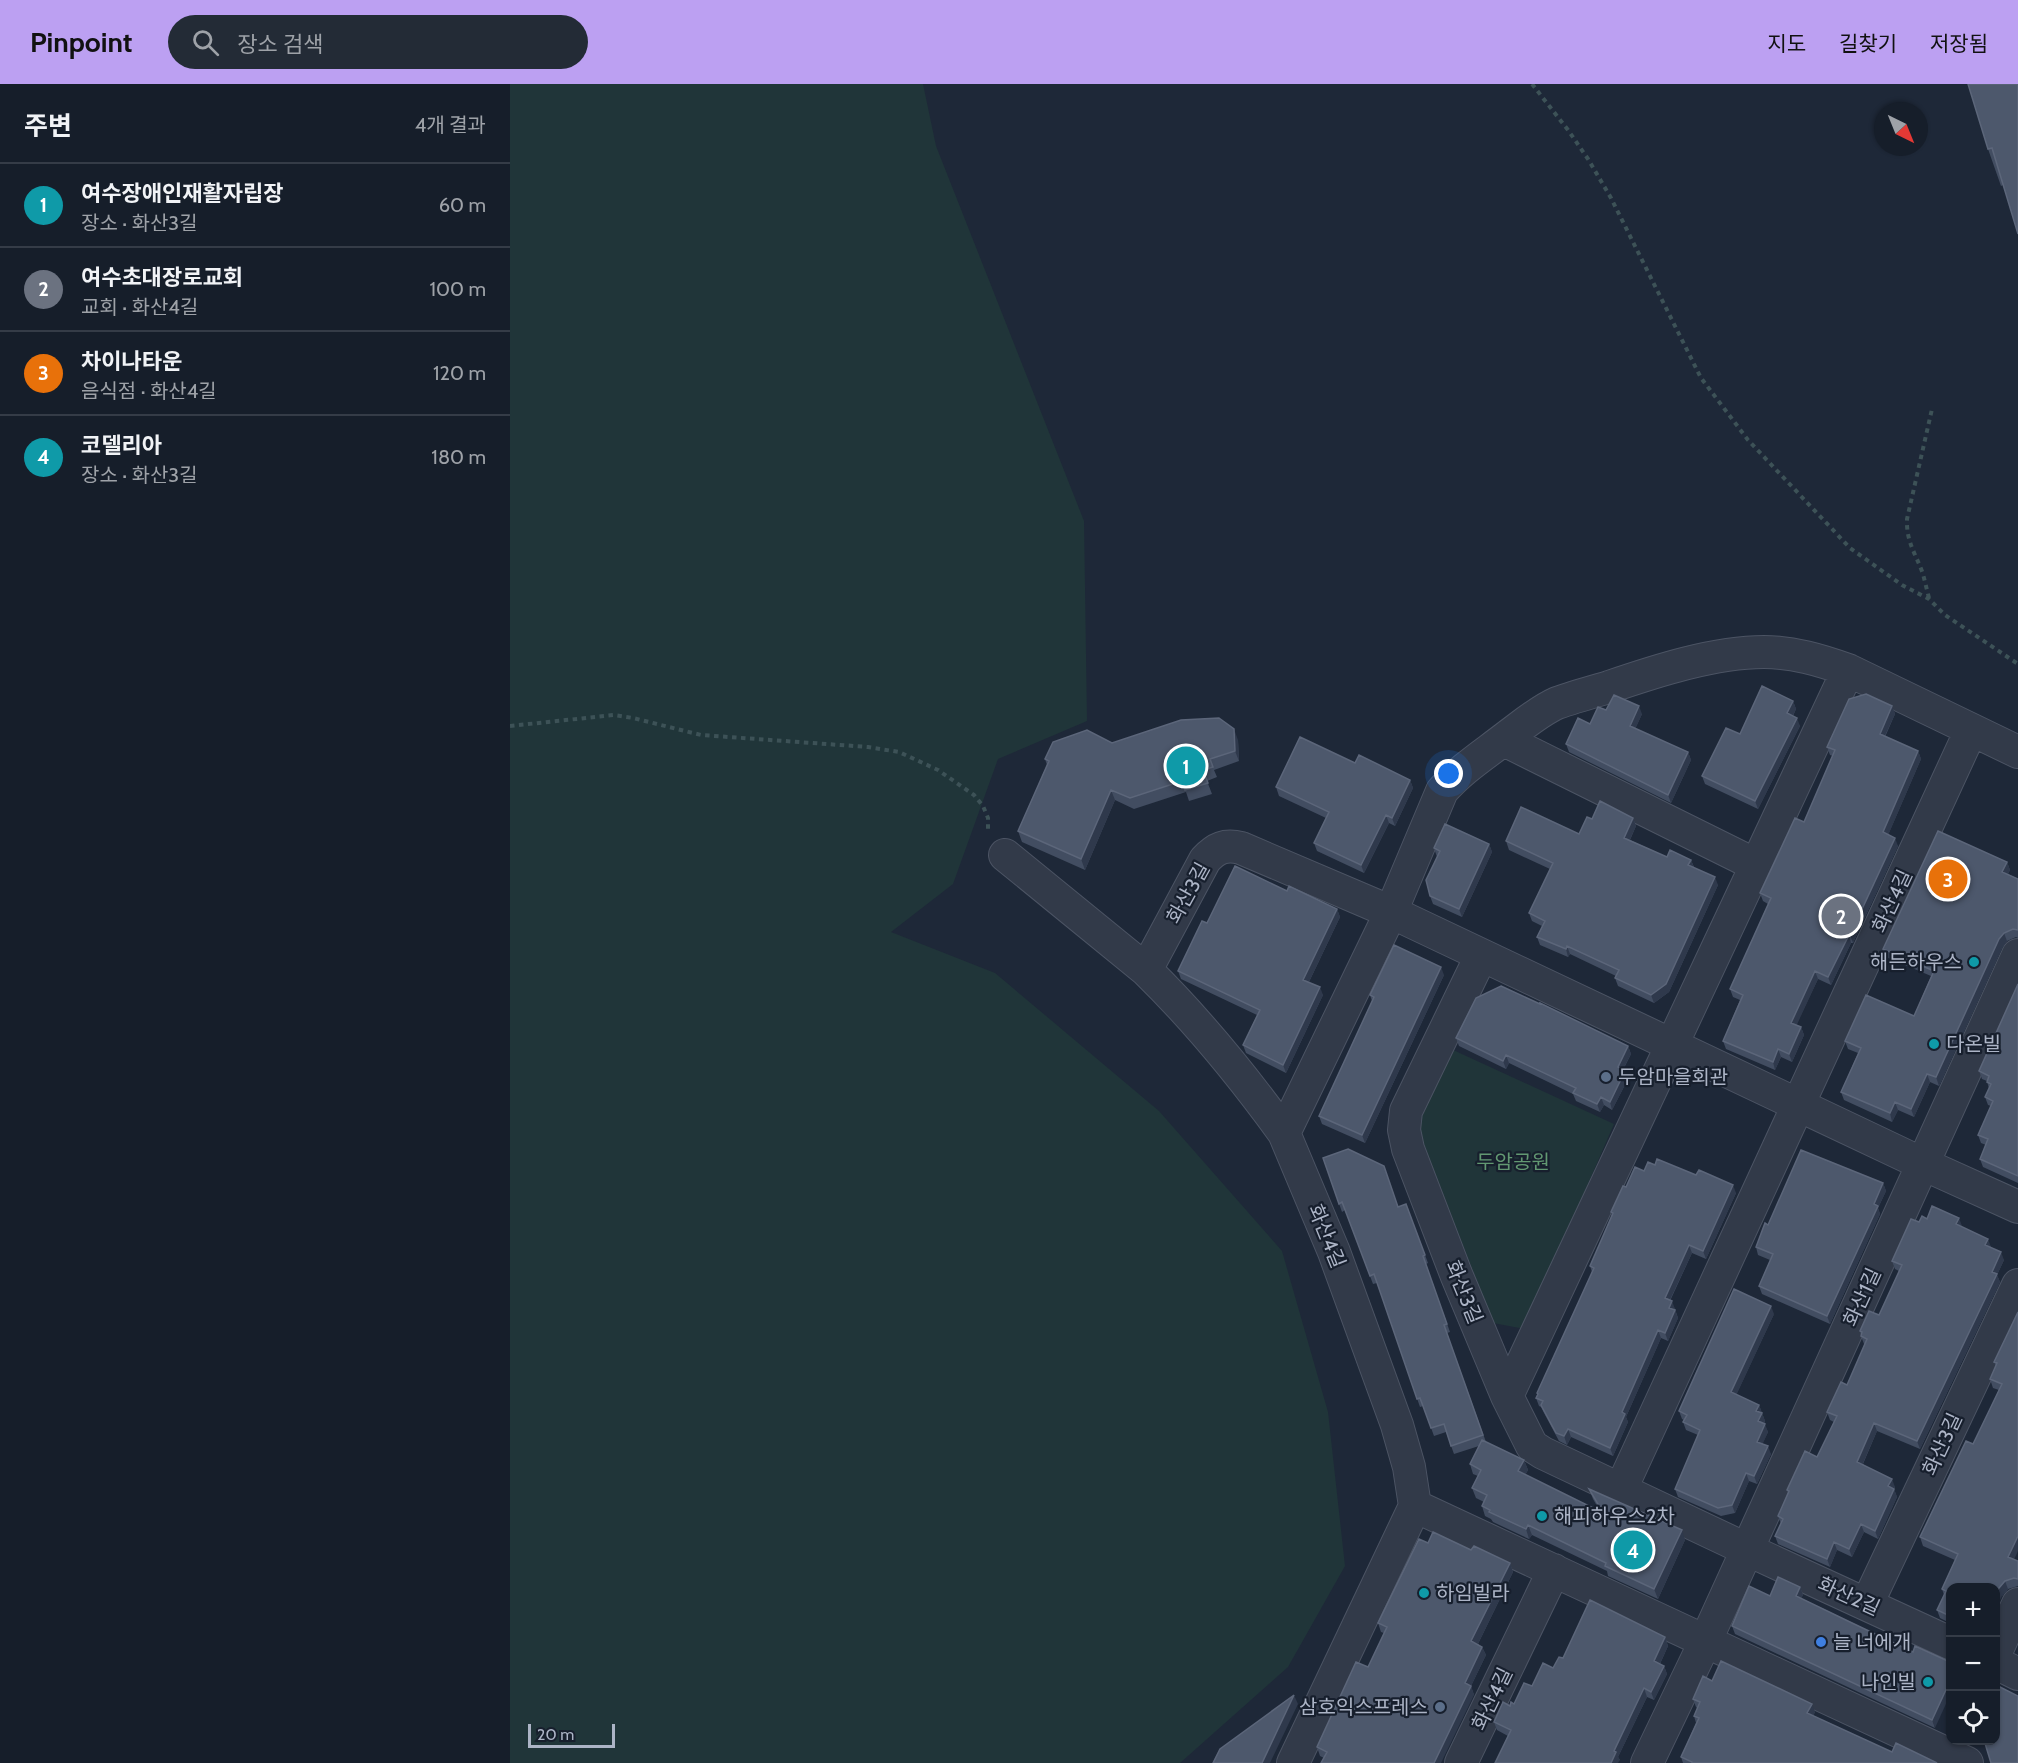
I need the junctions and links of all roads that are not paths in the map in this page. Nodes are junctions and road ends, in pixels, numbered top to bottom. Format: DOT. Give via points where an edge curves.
graph roads {
  1 [pos="1848,670"];
  2 [pos="1971,730"];
  3 [pos="1504,740"];
  4 [pos="2018,752"];
  5 [pos="1005,855"];
  6 [pos="1756,865"];
  7 [pos="1391,912"];
  8 [pos="2018,955"];
  9 [pos="1481,956"];
  10 [pos="1146,970"];
  11 [pos="1672,1045"];
  12 [pos="1798,1105"];
  13 [pos="1284,1133"];
  14 [pos="1923,1164"];
  15 [pos="2018,1207"];
  16 [pos="2018,1285"];
  17 [pos="1507,1396"];
  18 [pos="1621,1489"];
  19 [pos="1415,1506"];
  20 [pos="1746,1550"];
  21 [pos="1554,1570"];
  22 [pos="1867,1604"];
  23 [pos="2018,1604"];
  24 [pos="1706,1640"];
  25 [pos="1946,1641"];
  26 [pos="2000,1642"];
  27 [pos="2000,1666"];
  28 [pos="2018,1674"];
  29 [pos="1956,1752"];
  30 [pos="1293,1763"];
  31 [pos="1461,1763"];
  32 [pos="1647,1763"];
  1 -- 2 [label="street"];
  1 -- 3 [label="street" via="1796,654 1763,652 1686,664 1556,704"];
  1 -- 6 [label="street"];
  2 -- 4 [label="street"];
  2 -- 12 [label="street, 화산4길"];
  3 -- 6 [label="street"];
  3 -- 7 [label="street" via="1455,776 1442,791"];
  5 -- 10 [label="street"];
  6 -- 11 [label="street"];
  7 -- 9 [label="street, 화산3길"];
  7 -- 10 [label="street, 화산3길" via="1241,848 1222,847 1204,860"];
  7 -- 13 [label="street"];
  8 -- 14 [label="street, 화산1길"];
  9 -- 11 [label="street, 화산3길"];
  9 -- 17 [label="street, 화산3길" via="1406,1111 1404,1130 1456,1274"];
  10 -- 13 [label="street, 화산4길" via="1201,1027"];
  11 -- 12 [label="street, 화산3길"];
  11 -- 17 [label="street"];
  12 -- 14 [label="street, 화산3길"];
  12 -- 18 [label="street"];
  13 -- 19 [label="street, 화산4길" via="1334,1252 1398,1425"];
  14 -- 15 [label="street, 화산3길"];
  14 -- 20 [label="street, 화산1길"];
  16 -- 22 [label="street, 화산3길"];
  17 -- 18 [label="street, 화산3길" via="1532,1446"];
  18 -- 20 [label="street, 화산3길"];
  19 -- 21 [label="street"];
  19 -- 30 [label="street"];
  20 -- 22 [label="street, 화산2길"];
  20 -- 24 [label="street, 화산1길"];
  21 -- 24 [label="street"];
  21 -- 31 [label="street, 화산4길"];
  22 -- 25 [label="street, 화산2길"];
  23 -- 26 [label="street"];
  24 -- 29 [label="street"];
  24 -- 32 [label="street, 화산1길"];
  27 -- 28 [label="street"];
}
